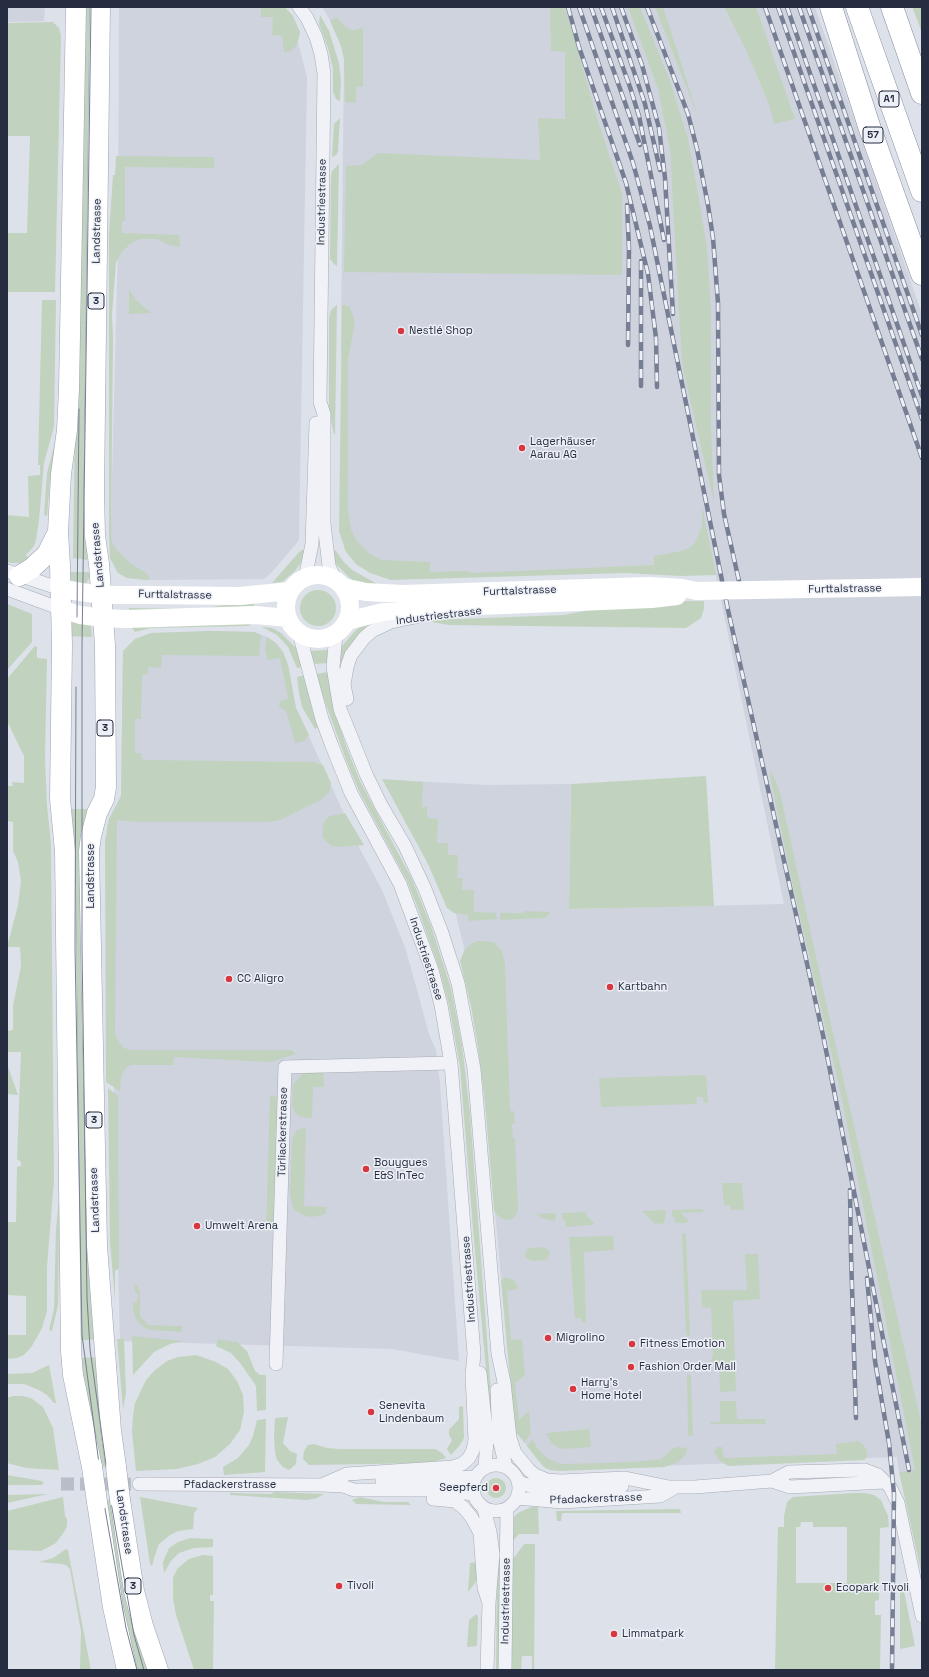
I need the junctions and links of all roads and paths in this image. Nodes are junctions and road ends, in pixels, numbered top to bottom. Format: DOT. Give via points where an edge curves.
graph roads {
  1 [pos="76,7"];
  2 [pos="100,7"];
  3 [pos="299,7"];
  4 [pos="831,7"];
  5 [pos="857,7"];
  6 [pos="892,7"];
  7 [pos="922,93"];
  8 [pos="922,191"];
  9 [pos="922,274"];
  10 [pos="320,402"];
  11 [pos="58,532"];
  12 [pos="11,578"];
  13 [pos="305,578"];
  14 [pos="339,584"];
  15 [pos="922,587"];
  16 [pos="60,589"];
  17 [pos="290,591"];
  18 [pos="697,592"];
  19 [pos="101,595"];
  20 [pos="507,605"];
  21 [pos="61,609"];
  22 [pos="103,618"];
  23 [pos="288,618"];
  24 [pos="341,628"];
  25 [pos="299,633"];
  26 [pos="352,740"];
  27 [pos="451,1063"];
  28 [pos="474,1354"];
  29 [pos="498,1354"];
  30 [pos="276,1364"];
  31 [pos="469,1458"];
  32 [pos="524,1465"];
  33 [pos="485,1468"];
  34 [pos="506,1468"];
  35 [pos="475,1477"];
  36 [pos="518,1482"];
  37 [pos="139,1484"];
  38 [pos="322,1485"];
  39 [pos="348,1488"];
  40 [pos="674,1488"];
  41 [pos="473,1494"];
  42 [pos="517,1498"];
  43 [pos="484,1509"];
  44 [pos="507,1509"];
  45 [pos="472,1518"];
  46 [pos="489,1603"];
  47 [pos="922,1616"];
  48 [pos="126,1670"];
  49 [pos="158,1670"];
  50 [pos="487,1670"];
  51 [pos="505,1670"];
  1 -- 11 [label="main road, Landstrasse / 3" via="69,389"];
  2 -- 19 [label="main road, Landstrasse / 3" via="94,491 95,536"];
  3 -- 10 [label="street, Industriestrasse" via="316,38 324,74"];
  4 -- 9 [label="highway, 57" via="869,126"];
  5 -- 8 [label="highway, A1"];
  6 -- 7 [label="highway"];
  10 -- 13 [label="street, Industriestrasse" via="316,412 312,544"];
  10 -- 14 [label="street, Industriestrasse" via="324,414 324,524 329,566"];
  11 -- 12 [label="main road" via="47,554 32,568"];
  11 -- 16 [label="main road, Landstrasse / 3"];
  12 -- 16 [label="street"];
  12 -- 21 [label="street"];
  13 -- 14 [label="main road" via="319,575"];
  13 -- 17 [label="main road"];
  14 -- 18 [label="main road, Furttalstrasse" via="366,592 402,594 649,586 682,588"];
  14 -- 24 [label="main road" via="348,595 350,604"];
  15 -- 18 [label="main road, Furttalstrasse, bridge"];
  16 -- 19 [label="main road, Furttalstrasse"];
  16 -- 21 [label="main road, Landstrasse / 3"];
  17 -- 19 [label="main road, Furttalstrasse" via="240,596"];
  17 -- 23 [label="main road" via="286,609"];
  18 -- 20 [label="main road, Furttalstrasse" via="652,599"];
  19 -- 22 [label="main road, Landstrasse / 3"];
  20 -- 24 [label="main road, Furttalstrasse" via="383,612"];
  20 -- 26 [label="street, Industriestrasse" via="471,614 404,618 380,626 364,638 351,655 344,685"];
  21 -- 22 [label="main road, Furttalstrasse"];
  21 -- 48 [label="main road, Landstrasse / 3, bridge" via="60,799 65,851 71,1351 73,1375 92,1467 113,1607"];
  22 -- 23 [label="main road, Furttalstrasse" via="255,615"];
  22 -- 49 [label="main road, Landstrasse / 3, bridge" via="106,787 89,851 97,1246 110,1423 120,1500 134,1591"];
  23 -- 25 [label="main road"];
  24 -- 25 [label="main road" via="327,638 317,639"];
  24 -- 26 [label="street, Industriestrasse" via="333,667 340,709"];
  25 -- 27 [label="street, Industriestrasse" via="322,719 351,793 400,884 424,948 441,1005"];
  26 -- 29 [label="street, Industriestrasse" via="378,799 405,846 425,889 458,983 474,1069"];
  27 -- 28 [label="street, Industriestrasse"];
  27 -- 30 [label="street, Türliackerstrasse" via="285,1067"];
  28 -- 31 [label="street, Industriestrasse" via="472,1374 475,1440"];
  28 -- 33 [label="street, Industriestrasse" via="480,1373 487,1439"];
  29 -- 32 [label="street, Industriestrasse" via="510,1438 515,1452"];
  29 -- 34 [label="street, Industriestrasse" via="496,1378 499,1439"];
  31 -- 38 [label="street, Pfadackerstrasse" via="453,1467 347,1474"];
  32 -- 40 [label="street, Pfadackerstrasse" via="535,1475 547,1480 625,1478"];
  33 -- 34 [label="street" via="499,1465"];
  33 -- 35 [label="street"];
  34 -- 36 [label="street" via="516,1476"];
  35 -- 39 [label="street, Pfadackerstrasse" via="354,1482"];
  35 -- 41 [label="street"];
  36 -- 40 [label="street, Pfadackerstrasse" via="547,1491 561,1492 633,1485"];
  36 -- 42 [label="street"];
  37 -- 38 [label="street, Pfadackerstrasse"];
  38 -- 39 [label="street, Pfadackerstrasse"];
  39 -- 41 [label="street, Pfadackerstrasse" via="443,1490"];
  39 -- 45 [label="street, Pfadackerstrasse" via="361,1494 383,1498 455,1501"];
  40 -- 42 [label="street, Pfadackerstrasse" via="660,1496 562,1502"];
  40 -- 47 [label="street, Pfadackerstrasse" via="772,1481 790,1487 884,1482 894,1494 900,1512"];
  41 -- 43 [label="street"];
  42 -- 44 [label="street"];
  43 -- 44 [label="street"];
  43 -- 46 [label="street, Industriestrasse" via="493,1554"];
  44 -- 51 [label="street, Industriestrasse"];
  45 -- 46 [label="street, Industriestrasse" via="480,1533 484,1588"];
  46 -- 50 [label="street, Industriestrasse"];
}
